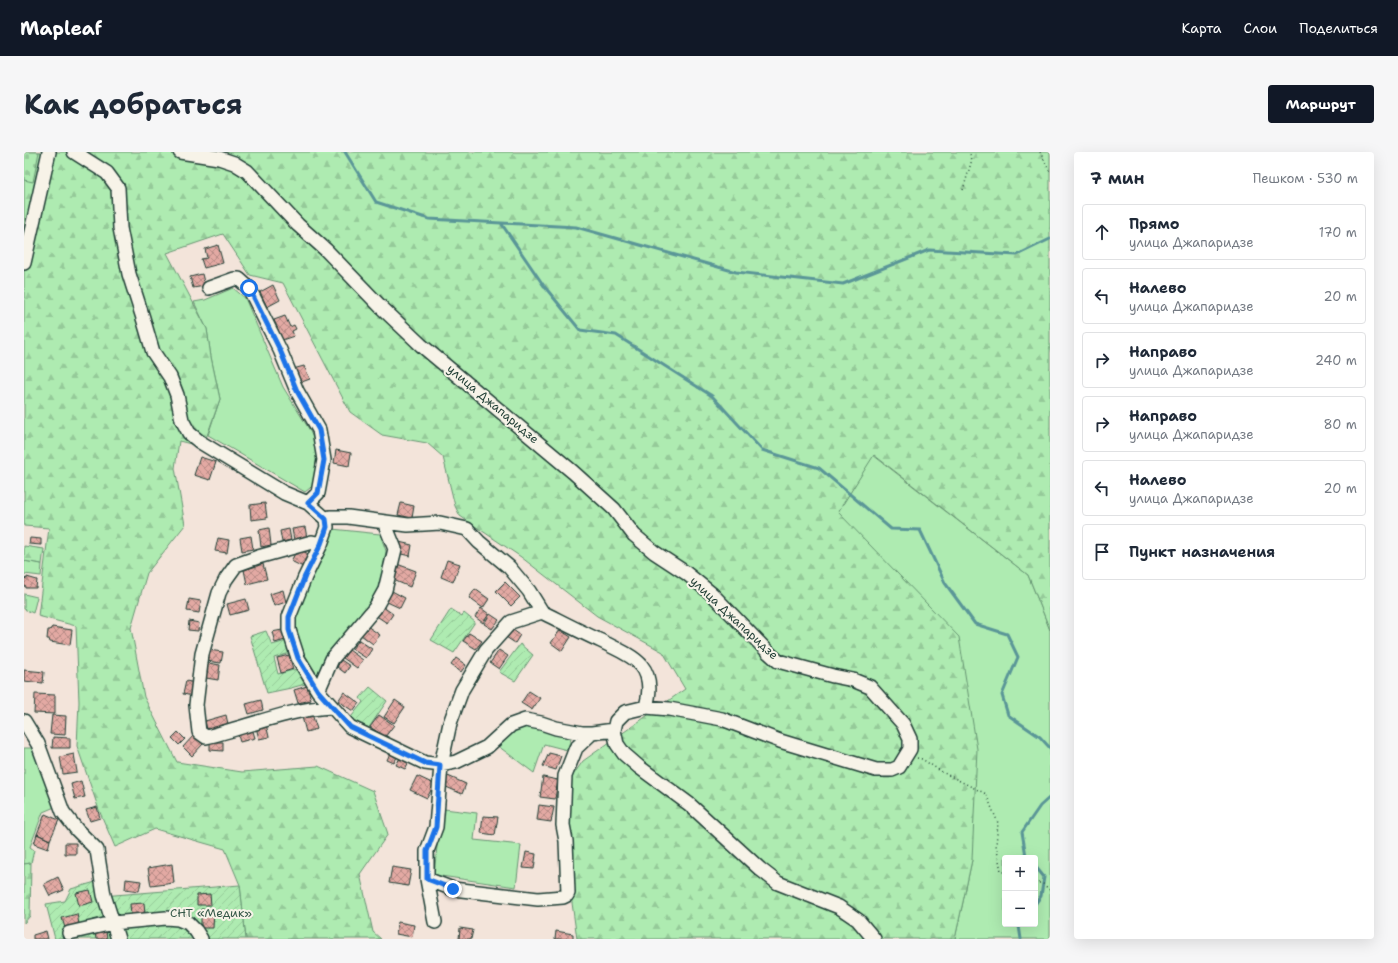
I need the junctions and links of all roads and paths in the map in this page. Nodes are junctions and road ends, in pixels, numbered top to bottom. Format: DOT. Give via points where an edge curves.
graph roads {
  1 [pos="49,152"];
  2 [pos="74,152"];
  3 [pos="180,152"];
  4 [pos="970,152"];
  5 [pos="1040,152"];
  6 [pos="1050,172"];
  7 [pos="963,190"];
  8 [pos="24,263"];
  9 [pos="209,288"];
  10 [pos="308,503"];
  11 [pos="326,519"];
  12 [pos="384,522"];
  13 [pos="321,544"];
  14 [pos="542,612"];
  15 [pos="318,691"];
  16 [pos="332,707"];
  17 [pos="646,707"];
  18 [pos="24,721"];
  19 [pos="614,730"];
  20 [pos="592,733"];
  21 [pos="905,757"];
  22 [pos="440,765"];
  23 [pos="1002,871"];
  24 [pos="427,879"];
  25 [pos="1038,883"];
  26 [pos="1050,890"];
  27 [pos="435,922"];
  28 [pos="114,923"];
  29 [pos="69,933"];
  30 [pos="118,939"];
  31 [pos="201,939"];
  32 [pos="874,939"];
  1 -- 8 [label="street"];
  2 -- 10 [label="street" via="108,173 118,188 120,228 129,274 153,352 170,377 182,420 189,433 284,493"];
  3 -- 21 [label="street, улица Джапаридзе" via="219,158 247,171 298,225 416,340 573,472 614,509 634,535 712,594 778,661 853,680 870,687 903,724 910,739 910,749"];
  4 -- 7 [label="path" via="971,163"];
  5 -- 6 [label="path"];
  9 -- 10 [label="street" via="234,279 249,288 297,391 319,430 324,460 318,493"];
  10 -- 11 [label="street"];
  11 -- 12 [label="street" via="348,517"];
  11 -- 13 [label="street" via="327,527"];
  12 -- 14 [label="street" via="408,525 440,524 468,529 479,542 509,567"];
  12 -- 15 [label="street" via="395,549 385,590 375,608 332,659"];
  13 -- 15 [label="street" via="289,617 289,630 298,658"];
  13 -- 16 [label="street" via="312,542 236,565 219,594 202,654 196,705 199,732 206,737 284,714"];
  14 -- 17 [label="street" via="627,654 641,666 649,685"];
  14 -- 22 [label="street" via="511,622 486,650 462,690 450,723"];
  15 -- 16 [label="street"];
  16 -- 22 [label="street" via="350,727 425,763"];
  17 -- 19 [label="street" via="625,712 616,721"];
  17 -- 21 [label="street" via="722,719 780,741 876,770 892,770 899,767"];
  18 -- 28 [label="street" via="38,744 63,812 98,850 104,895"];
  19 -- 20 [label="street"];
  19 -- 32 [label="street" via="617,744 624,754 689,804 756,866 778,883 839,907 858,920"];
  20 -- 22 [label="street" via="525,720 511,725 487,747 456,762"];
  20 -- 24 [label="street" via="576,748 565,776 563,825 566,841 566,896 538,899 453,889"];
  21 -- 23 [label="path" via="922,759 986,794 998,823 996,845"];
  22 -- 24 [label="street" via="436,827 427,851"];
  24 -- 27 [label="street"];
  25 -- 26 [label="path"];
  28 -- 29 [label="street"];
  28 -- 30 [label="street"];
  28 -- 31 [label="street" via="178,919 188,923"];
}
